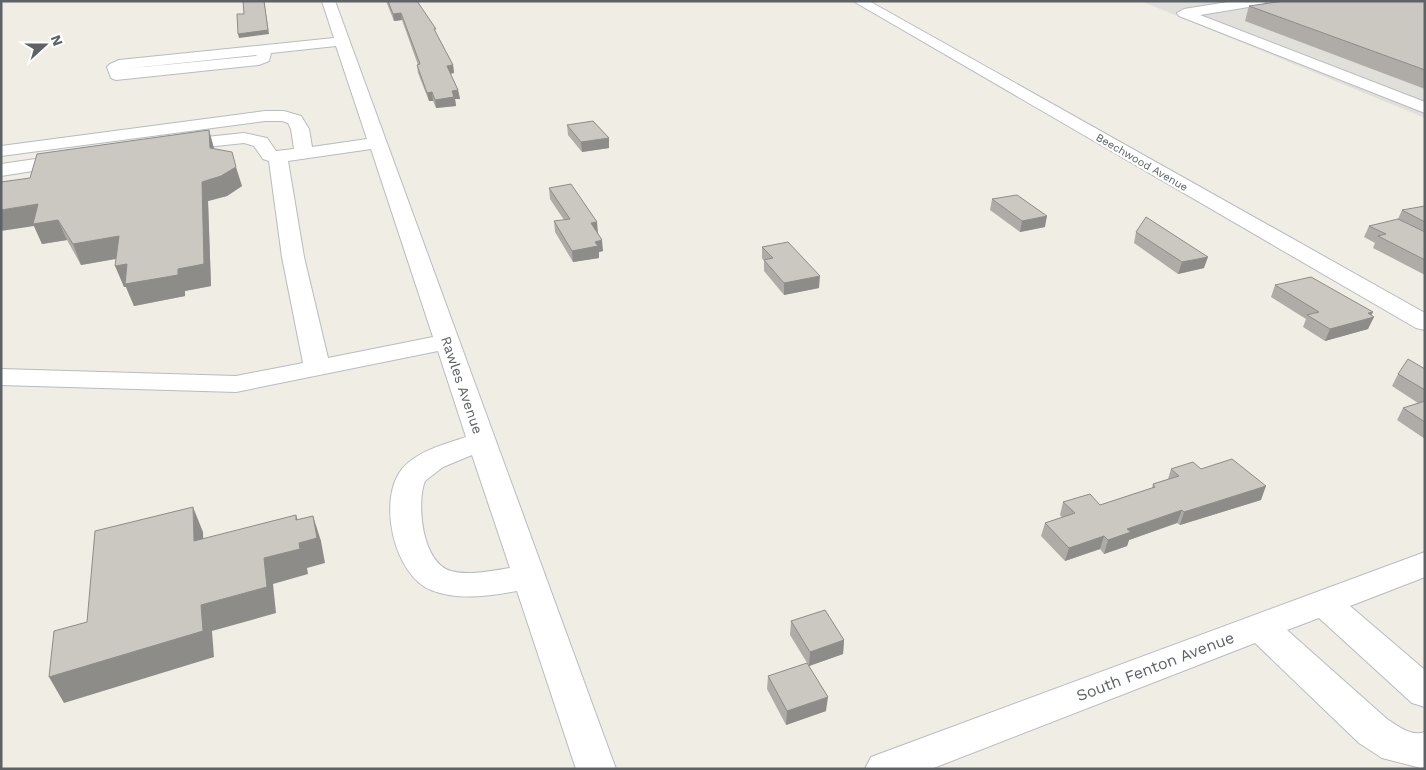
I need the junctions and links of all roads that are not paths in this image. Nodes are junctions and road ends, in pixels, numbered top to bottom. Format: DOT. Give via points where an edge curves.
graph roads {
  1 [pos="328,1"];
  2 [pos="859,1"];
  3 [pos="1261,1"];
  4 [pos="342,41"];
  5 [pos="264,49"];
  6 [pos="1425,108"];
  7 [pos="378,142"];
  8 [pos="157,148"];
  9 [pos="1,151"];
  10 [pos="304,153"];
  11 [pos="278,157"];
  12 [pos="89,158"];
  13 [pos="1,170"];
  14 [pos="1425,323"];
  15 [pos="447,342"];
  16 [pos="316,368"];
  17 [pos="1,377"];
  18 [pos="482,442"];
  19 [pos="1425,564"];
  20 [pos="529,577"];
  21 [pos="1323,602"];
  22 [pos="1260,626"];
  23 [pos="1425,692"];
  24 [pos="1425,749"];
  25 [pos="596,769"];
  26 [pos="885,769"];
  1 -- 4 [label="street, Rawles Avenue"];
  2 -- 14 [label="street, Beechwood Avenue"];
  3 -- 6 [label="street" via="1184,13"];
  4 -- 5 [label="street"];
  4 -- 7 [label="street, Rawles Avenue"];
  5 -- 5 [label="street" via="119,65 115,67 116,75 259,60 264,58"];
  7 -- 10 [label="street"];
  7 -- 15 [label="street, Rawles Avenue"];
  8 -- 11 [label="street" via="244,138 261,142 269,155"];
  9 -- 10 [label="street" via="284,116 295,120 300,129"];
  10 -- 11 [label="street"];
  11 -- 16 [label="street" via="293,257"];
  12 -- 13 [label="street"];
  15 -- 16 [label="street"];
  15 -- 18 [label="street, Rawles Avenue"];
  16 -- 17 [label="street" via="236,384"];
  18 -- 20 [label="street, Rawles Avenue"];
  18 -- 20 [label="street" via="443,456 412,476 404,493 405,524 416,554 429,573 440,581 483,584"];
  19 -- 21 [label="street, South Fenton Avenue"];
  20 -- 25 [label="street, Rawles Avenue"];
  21 -- 22 [label="street, South Fenton Avenue"];
  21 -- 23 [label="street"];
  22 -- 24 [label="street" via="1373,731 1396,746"];
  22 -- 26 [label="street, South Fenton Avenue"];
}
